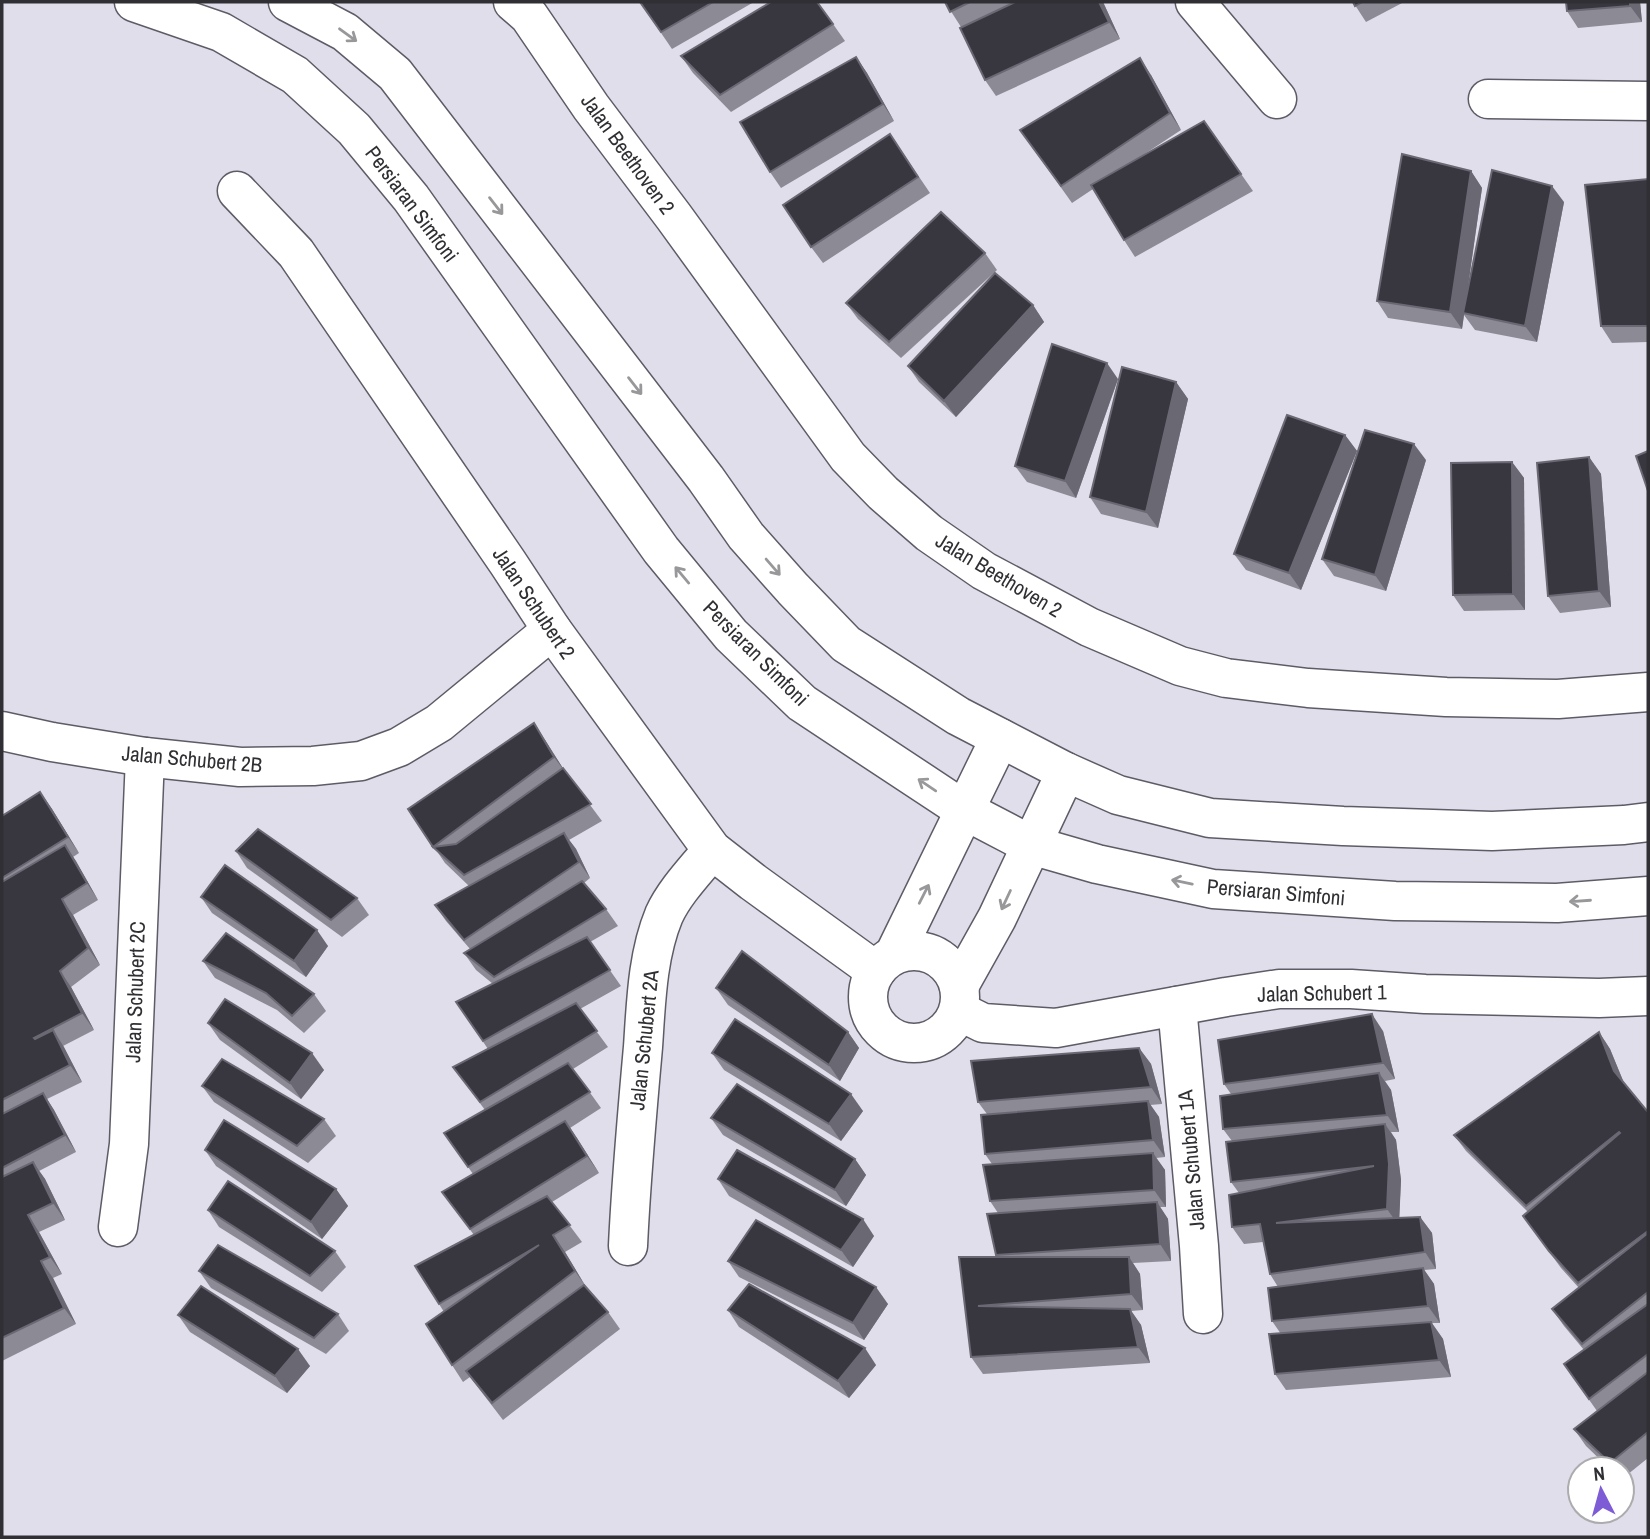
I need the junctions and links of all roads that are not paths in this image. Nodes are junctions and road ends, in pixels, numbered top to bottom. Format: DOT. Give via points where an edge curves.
graph roads {
  1 [pos="134,2"];
  2 [pos="288,2"];
  3 [pos="513,2"];
  4 [pos="1195,2"];
  5 [pos="1278,99"];
  6 [pos="1488,99"];
  7 [pos="1648,101"];
  8 [pos="237,191"];
  9 [pos="552,630"];
  10 [pos="1648,692"];
  11 [pos="2,731"];
  12 [pos="1000,738"];
  13 [pos="145,757"];
  14 [pos="1066,772"];
  15 [pos="964,810"];
  16 [pos="1648,822"];
  17 [pos="1031,845"];
  18 [pos="712,850"];
  19 [pos="1648,896"];
  20 [pos="885,963"];
  21 [pos="1648,996"];
  22 [pos="959,999"];
  23 [pos="1177,1006"];
  24 [pos="118,1227"];
  25 [pos="628,1246"];
  26 [pos="1203,1314"];
  15 -- 1 [label="street, Persiaran Simfoni, one-way" via="802,703 731,635 662,550 411,198 354,130 295,75 220,32"];
  2 -- 12 [label="street, one-way" via="345,32 395,74 746,536 802,598 846,643"];
  3 -- 10 [label="street, Jalan Beethoven 2" via="529,16 848,457 929,533 984,571 1089,627 1180,666 1226,678 1446,697 1558,699"];
  4 -- 5 [label="street"];
  6 -- 7 [label="street"];
  8 -- 9 [label="street, Jalan Schubert 2" via="296,253"];
  9 -- 13 [label="street, Jalan Schubert 2B" via="439,723 399,747 360,761 240,767"];
  9 -- 18 [label="street, Jalan Schubert 2"];
  11 -- 13 [label="street, Jalan Schubert 2B"];
  12 -- 14 [label="street"];
  12 -- 15 [label="street"];
  13 -- 24 [label="street, Jalan Schubert 2C" via="129,1144"];
  14 -- 16 [label="street" via="1118,795 1210,818 1492,831"];
  14 -- 17 [label="street"];
  15 -- 17 [label="street, Persiaran Simfoni"];
  20 -- 15 [label="street, one-way"];
  19 -- 17 [label="street, Persiaran Simfoni, one-way" via="1557,903 1395,901 1213,889"];
  17 -- 22 [label="street, one-way"];
  18 -- 20 [label="street, Jalan Schubert 2" via="753,882"];
  18 -- 25 [label="street, Jalan Schubert 2A" via="677,894 656,944 649,979"];
  20 -- 22 [label="street" via="906,952 929,953 948,965"];
  20 -- 22 [label="street" via="870,984 868,998 877,1025 888,1035 901,1041 929,1041 952,1025"];
  21 -- 23 [label="street, Jalan Schubert 1" via="1279,989"];
  22 -- 23 [label="street, Jalan Schubert 1" via="984,1023 1056,1028"];
  23 -- 26 [label="street, Jalan Schubert 1A"];
}
